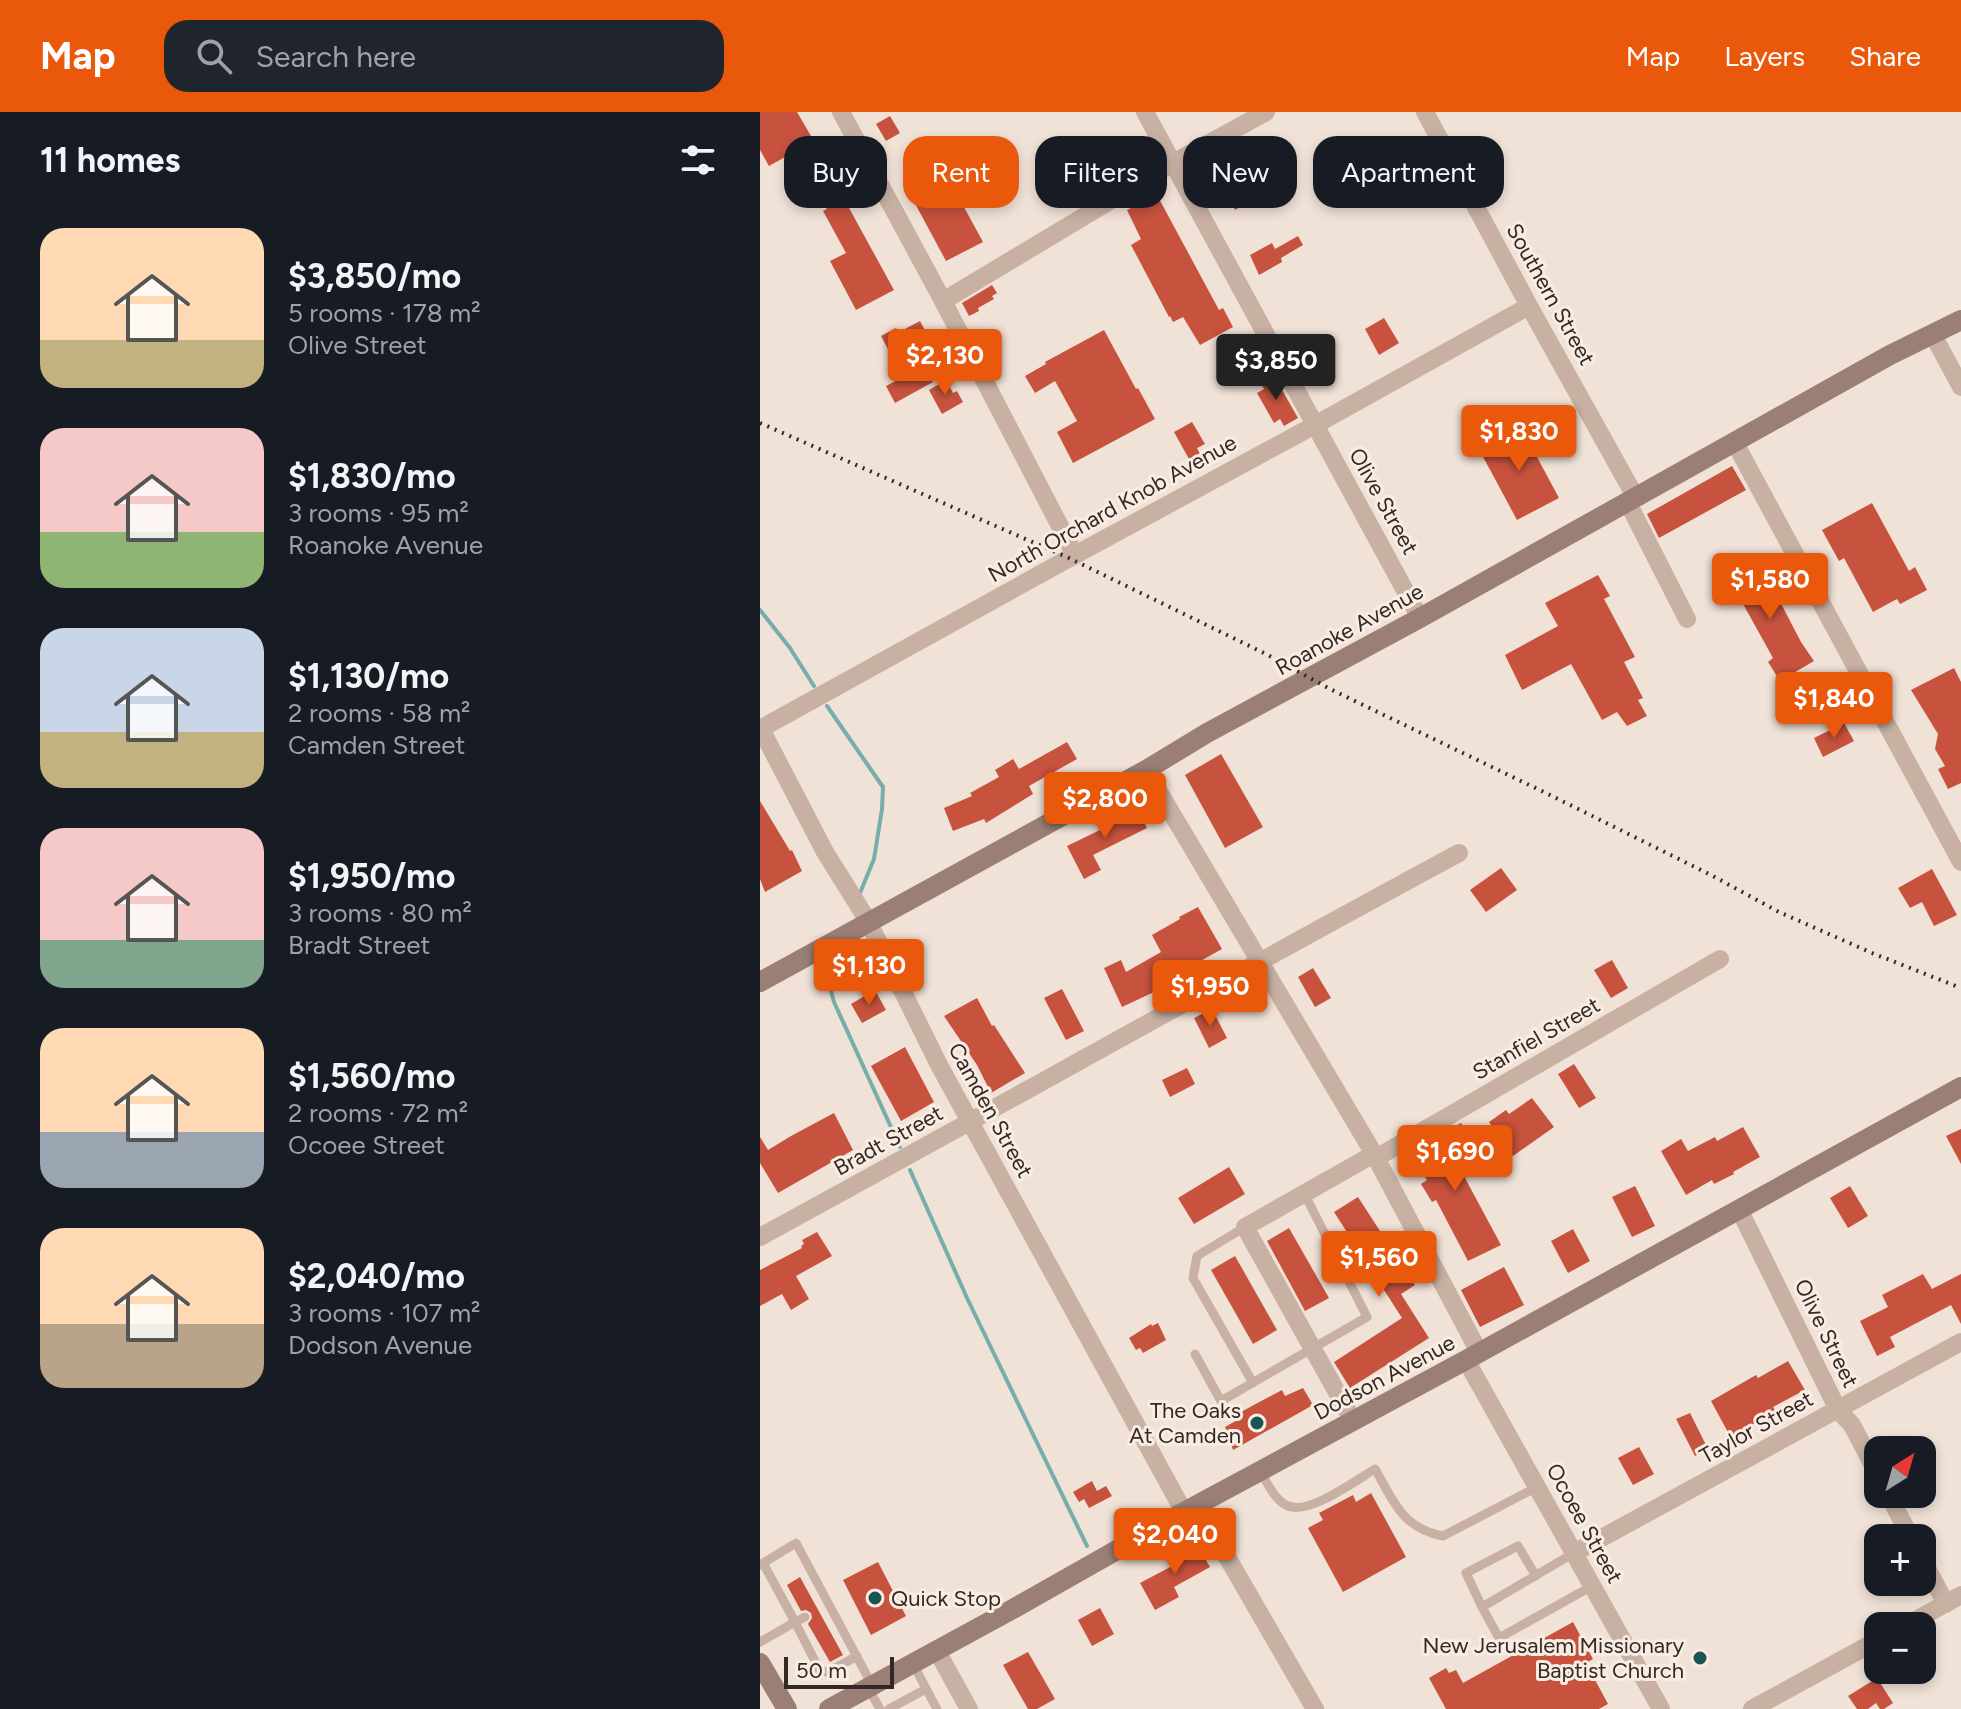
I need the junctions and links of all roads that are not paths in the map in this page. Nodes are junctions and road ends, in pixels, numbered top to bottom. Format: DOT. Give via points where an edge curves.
graph roads {
  1 [pos="841,112"];
  2 [pos="1145,112"];
  3 [pos="1266,112"];
  4 [pos="1425,112"];
  5 [pos="1173,163"];
  6 [pos="943,301"];
  7 [pos="1529,306"];
  8 [pos="1961,320"];
  9 [pos="1933,335"];
  10 [pos="1961,387"];
  11 [pos="1315,425"];
  12 [pos="1735,443"];
  13 [pos="1631,500"];
  14 [pos="1075,555"];
  15 [pos="1420,618"];
  16 [pos="1687,619"];
  17 [pos="760,729"];
  18 [pos="1146,770"];
  19 [pos="1459,853"];
  20 [pos="1961,862"];
  21 [pos="868,921"];
  22 [pos="1720,959"];
  23 [pos="1258,961"];
  24 [pos="760,982"];
  25 [pos="1961,1087"];
  26 [pos="971,1123"];
  27 [pos="1375,1156"];
  28 [pos="1304,1193"];
  29 [pos="1739,1209"];
  30 [pos="1245,1227"];
  31 [pos="760,1237"];
  32 [pos="1961,1342"];
  33 [pos="1312,1349"];
  34 [pos="1195,1354"];
  35 [pos="1473,1356"];
  36 [pos="1253,1383"];
  37 [pos="1838,1410"];
  38 [pos="1353,1421"];
  39 [pos="1864,1448"];
  40 [pos="1260,1471"];
  41 [pos="1537,1487"];
  42 [pos="1190,1508"];
  43 [pos="1574,1553"];
  44 [pos="762,1564"];
  45 [pos="1536,1576"];
  46 [pos="1936,1577"];
  47 [pos="819,1586"];
  48 [pos="1592,1586"];
  49 [pos="808,1592"];
  50 [pos="795,1599"];
  51 [pos="1953,1599"];
  52 [pos="785,1604"];
  53 [pos="829,1604"];
  54 [pos="1482,1607"];
  55 [pos="818,1609"];
  56 [pos="1930,1612"];
  57 [pos="805,1617"];
  58 [pos="838,1620"];
  59 [pos="795,1622"];
  60 [pos="827,1626"];
  61 [pos="814,1634"];
  62 [pos="847,1637"];
  63 [pos="803,1639"];
  64 [pos="760,1642"];
  65 [pos="836,1643"];
  66 [pos="1864,1648"];
  67 [pos="823,1650"];
  68 [pos="937,1651"];
  69 [pos="812,1655"];
  70 [pos="857,1656"];
  71 [pos="760,1663"];
  72 [pos="913,1664"];
  73 [pos="870,1687"];
  74 [pos="926,1689"];
  75 [pos="787,1709"];
  76 [pos="829,1709"];
  77 [pos="880,1709"];
  78 [pos="889,1709"];
  79 [pos="937,1709"];
  80 [pos="969,1709"];
  81 [pos="1315,1709"];
  82 [pos="1661,1709"];
  83 [pos="1752,1709"];
  1 -- 6 [label="street"];
  2 -- 5 [label="street, Olive Street"];
  3 -- 5 [label="street"];
  4 -- 7 [label="street, Southern Street"];
  5 -- 6 [label="street"];
  5 -- 11 [label="street, Olive Street"];
  6 -- 14 [label="street"];
  7 -- 11 [label="street, North Orchard Knob Avenue"];
  7 -- 13 [label="street, Southern Street"];
  8 -- 9 [label="street, Roanoke Avenue"];
  9 -- 10 [label="street"];
  9 -- 12 [label="street, Roanoke Avenue"];
  11 -- 14 [label="street, North Orchard Knob Avenue"];
  11 -- 15 [label="street, Olive Street"];
  12 -- 13 [label="street, Roanoke Avenue"];
  12 -- 20 [label="street"];
  13 -- 15 [label="street, Roanoke Avenue"];
  13 -- 16 [label="street, Southern Street"];
  14 -- 17 [label="street, North Orchard Knob Avenue"];
  15 -- 18 [label="street, Roanoke Avenue"];
  17 -- 21 [label="street, Camden Street"];
  18 -- 21 [label="street, Roanoke Avenue"];
  18 -- 23 [label="street, Ocoee Street"];
  19 -- 23 [label="street, Bradt Street"];
  21 -- 24 [label="street, Roanoke Avenue"];
  21 -- 26 [label="street, Camden Street"];
  22 -- 27 [label="street, Stanfiel Street"];
  23 -- 26 [label="street, Bradt Street"];
  23 -- 27 [label="street, Ocoee Street"];
  25 -- 29 [label="street, Dodson Avenue"];
  26 -- 31 [label="street, Bradt Street"];
  26 -- 42 [label="street, Camden Street"];
  27 -- 28 [label="street, Stanfiel Street"];
  27 -- 35 [label="street, Ocoee Street"];
  28 -- 30 [label="street, Stanfiel Street"];
  28 -- 33 [label="lane" via="1367,1317"];
  29 -- 35 [label="street, Dodson Avenue"];
  29 -- 37 [label="street, Olive Street"];
  30 -- 33 [label="street"];
  30 -- 36 [label="lane" via="1197,1256 1193,1278"];
  32 -- 37 [label="street, Taylor Street"];
  33 -- 36 [label="lane"];
  33 -- 38 [label="street"];
  34 -- 36 [label="lane" via="1221,1401"];
  35 -- 38 [label="street, Dodson Avenue"];
  35 -- 41 [label="street, Ocoee Street"];
  37 -- 39 [label="street, Olive Street"];
  37 -- 43 [label="street, Taylor Street"];
  38 -- 40 [label="street, Dodson Avenue"];
  40 -- 41 [label="lane" via="1280,1501 1300,1508 1375,1469 1414,1526 1443,1536"];
  40 -- 42 [label="street, Dodson Avenue"];
  41 -- 43 [label="street, Ocoee Street"];
  42 -- 68 [label="street, Dodson Avenue"];
  42 -- 81 [label="street, Camden Street"];
  43 -- 45 [label="lane"];
  43 -- 48 [label="street, Ocoee Street"];
  44 -- 47 [label="lane" via="796,1543"];
  44 -- 52 [label="lane"];
  45 -- 54 [label="lane"];
  45 -- 54 [label="lane" via="1518,1546 1466,1573"];
  46 -- 51 [label="street"];
  47 -- 49 [label="lane"];
  47 -- 53 [label="lane"];
  48 -- 54 [label="lane" via="1499,1638"];
  48 -- 82 [label="street, Ocoee Street"];
  50 -- 52 [label="lane"];
  51 -- 56 [label="street"];
  52 -- 59 [label="lane"];
  53 -- 55 [label="lane"];
  53 -- 58 [label="lane"];
  57 -- 59 [label="lane"];
  58 -- 60 [label="lane"];
  58 -- 62 [label="lane"];
  59 -- 63 [label="lane"];
  59 -- 64 [label="lane"];
  61 -- 63 [label="lane"];
  62 -- 65 [label="lane"];
  62 -- 70 [label="lane"];
  63 -- 69 [label="lane"];
  66 -- 83 [label="street"];
  67 -- 69 [label="lane"];
  68 -- 72 [label="street, Dodson Avenue"];
  68 -- 80 [label="street"];
  69 -- 70 [label="lane" via="824,1672"];
  70 -- 73 [label="lane"];
  71 -- 75 [label="street"];
  72 -- 73 [label="street, Dodson Avenue"];
  72 -- 74 [label="lane"];
  73 -- 76 [label="street, Dodson Avenue"];
  73 -- 77 [label="lane"];
  74 -- 78 [label="lane"];
  74 -- 79 [label="lane"];
}
